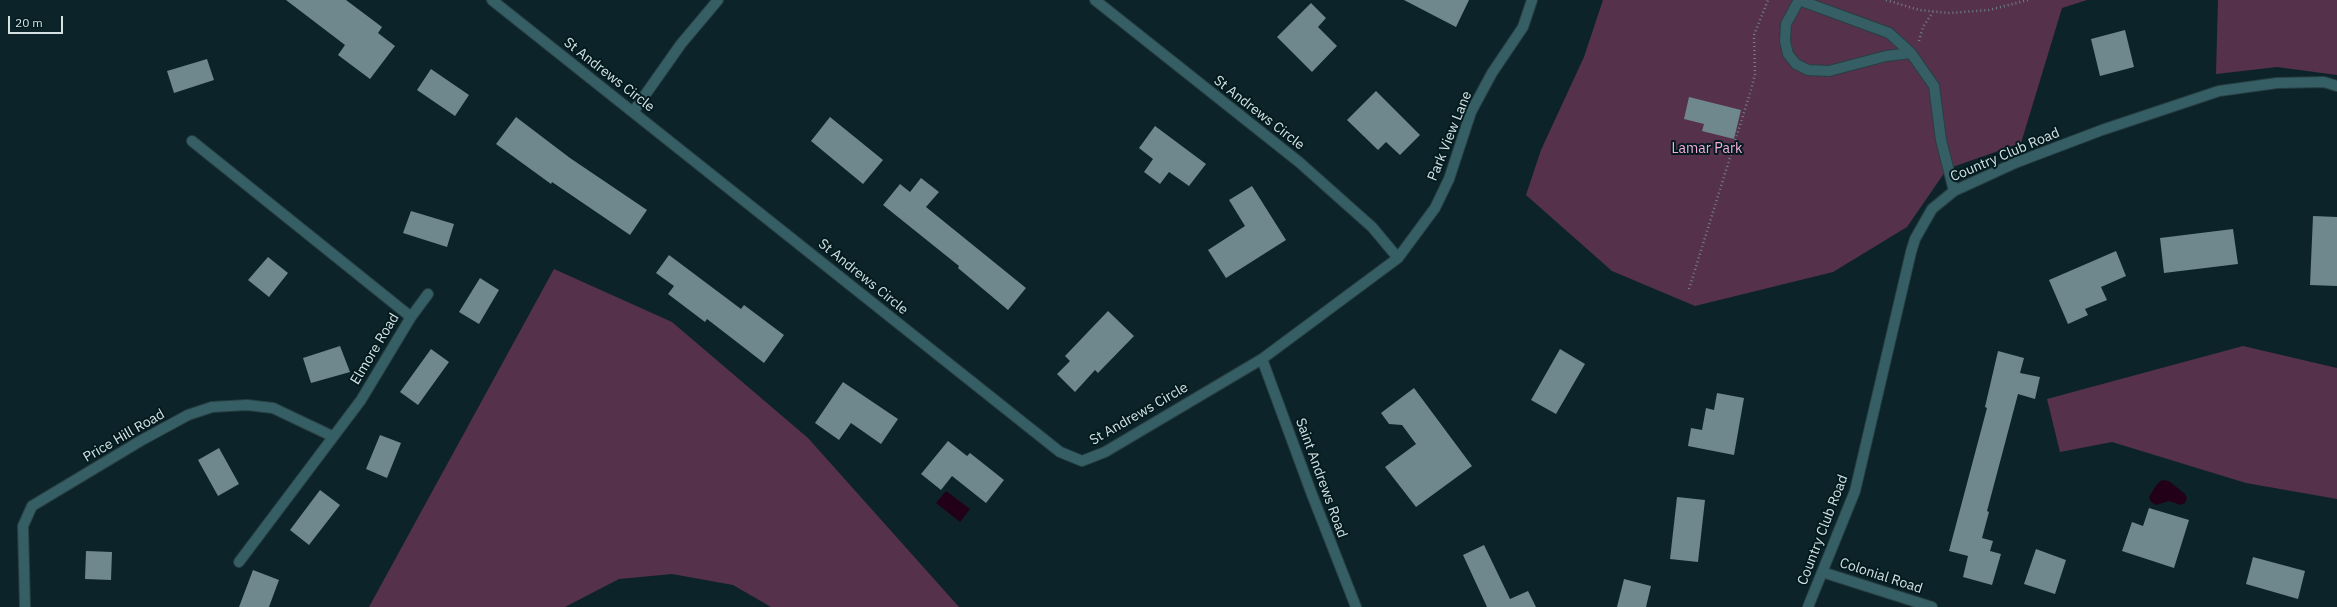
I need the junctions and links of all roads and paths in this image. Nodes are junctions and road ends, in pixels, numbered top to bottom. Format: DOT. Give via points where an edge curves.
graph roads {
  1 [pos="492,0"];
  2 [pos="718,0"];
  3 [pos="1095,0"];
  4 [pos="1532,0"];
  5 [pos="1768,0"];
  6 [pos="1886,0"];
  7 [pos="2028,0"];
  8 [pos="1933,12"];
  9 [pos="1911,53"];
  10 [pos="2337,86"];
  11 [pos="633,112"];
  12 [pos="192,142"];
  13 [pos="1954,191"];
  14 [pos="1398,258"];
  15 [pos="1689,289"];
  16 [pos="428,294"];
  17 [pos="411,316"];
  18 [pos="1262,359"];
  19 [pos="332,436"];
  20 [pos="238,562"];
  21 [pos="1822,572"];
  22 [pos="25,607"];
  23 [pos="1356,607"];
  24 [pos="1808,607"];
  25 [pos="1932,607"];
  1 -- 11 [label="street, St Andrews Circle"];
  2 -- 11 [label="street" via="681,44"];
  3 -- 14 [label="street, St Andrews Circle" via="1299,162 1372,227"];
  4 -- 14 [label="street, Park View Lane" via="1523,27 1492,74 1472,112 1449,179 1438,200"];
  5 -- 15 [label="path" via="1754,36 1755,74 1750,96"];
  6 -- 8 [label="path"];
  7 -- 8 [label="path" via="1990,10"];
  8 -- 9 [label="path"];
  9 -- 9 [label="street" via="1889,34 1799,0 1786,24 1785,41 1788,54 1796,64 1808,70 1829,70 1886,56"];
  9 -- 13 [label="street" via="1934,86 1941,140"];
  10 -- 13 [label="street, Country Club Road" via="2324,82 2277,83 2219,91 2102,130 2015,163"];
  11 -- 18 [label="street, St Andrews Circle" via="1060,452 1082,461 1105,452"];
  12 -- 17 [label="street, Elmore Road"];
  13 -- 21 [label="street, Country Club Road" via="1932,209 1915,239 1855,491"];
  14 -- 18 [label="street, St Andrews Circle"];
  16 -- 17 [label="street"];
  17 -- 19 [label="street, Elmore Road" via="361,400"];
  18 -- 23 [label="street, Saint Andrews Road" via="1310,492"];
  19 -- 20 [label="street, Elmore Road"];
  19 -- 22 [label="street, Price Hill Road" via="273,408 247,405 212,407 188,416 142,440 32,506 23,526"];
  21 -- 24 [label="street, Country Club Road"];
  21 -- 25 [label="street, Colonial Road"];
}
